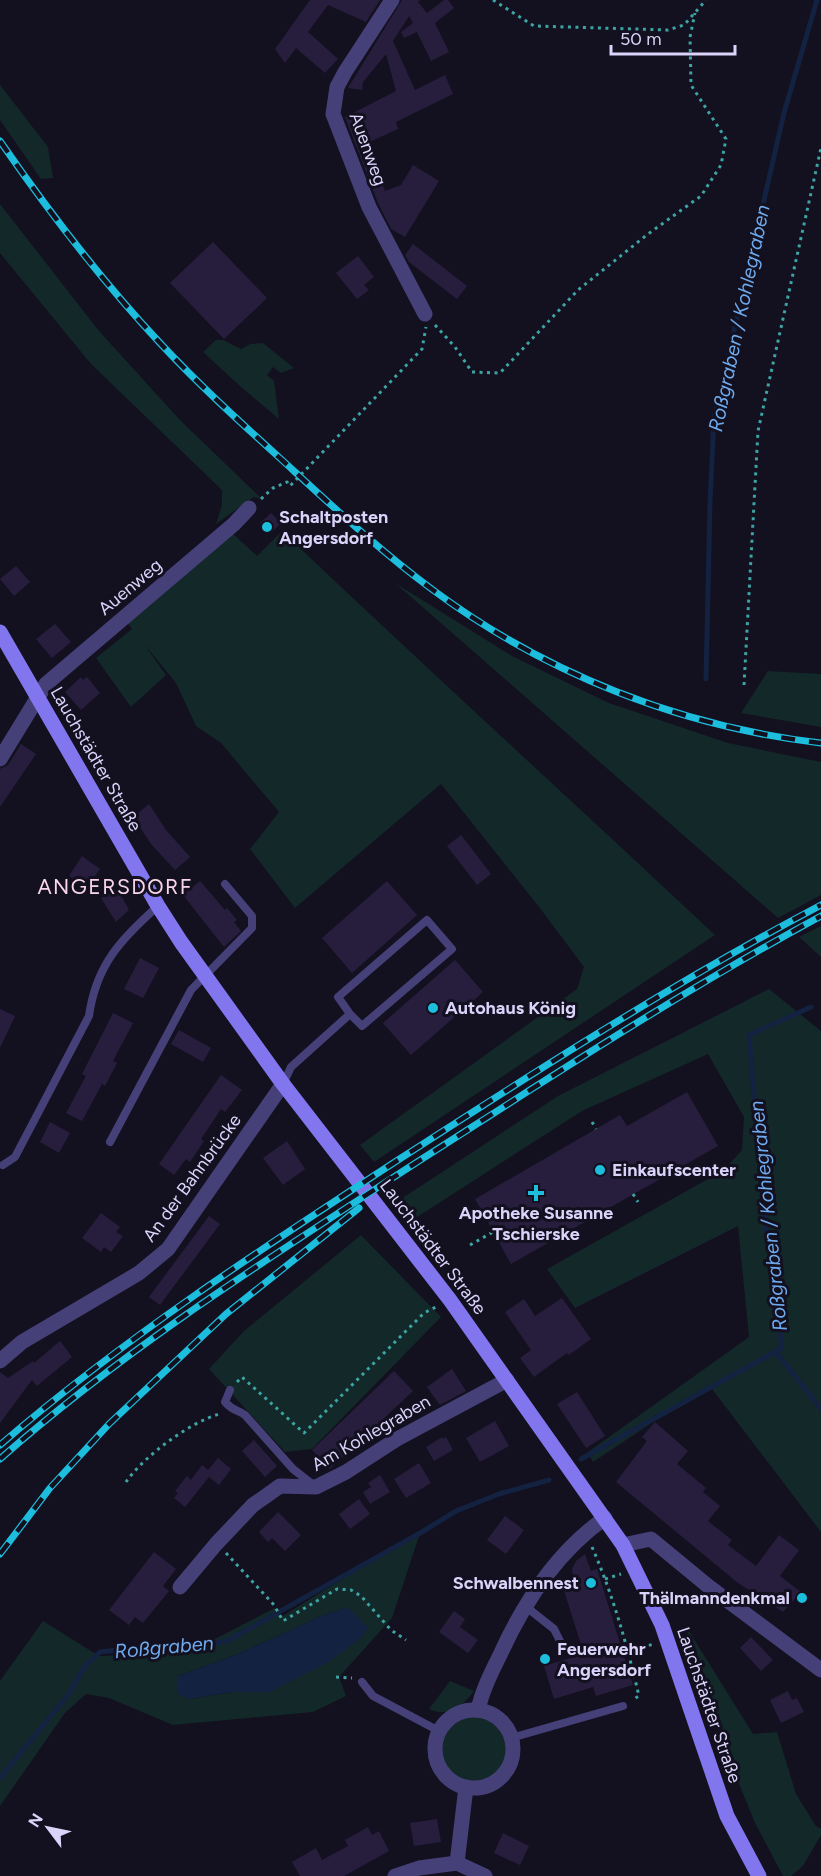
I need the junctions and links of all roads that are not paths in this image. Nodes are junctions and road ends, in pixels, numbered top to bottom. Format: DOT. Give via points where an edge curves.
graph roads {
  1 [pos="392,0"];
  2 [pos="425,314"];
  3 [pos="249,508"];
  4 [pos="0,632"];
  5 [pos="38,697"];
  6 [pos="0,759"];
  7 [pos="225,884"];
  8 [pos="158,906"];
  9 [pos="205,976"];
  10 [pos="350,1014"];
  11 [pos="283,1084"];
  12 [pos="110,1142"];
  13 [pos="3,1165"];
  14 [pos="0,1361"];
  15 [pos="507,1380"];
  16 [pos="230,1390"];
  17 [pos="316,1487"];
  18 [pos="605,1518"];
  19 [pos="623,1545"];
  20 [pos="180,1587"];
  21 [pos="525,1606"];
  22 [pos="561,1643"];
  23 [pos="821,1670"];
  24 [pos="362,1682"];
  25 [pos="623,1706"];
  26 [pos="477,1710"];
  27 [pos="440,1731"];
  28 [pos="511,1738"];
  29 [pos="466,1787"];
  30 [pos="457,1863"];
  31 [pos="395,1876"];
  32 [pos="484,1876"];
  33 [pos="759,1876"];
  1 -- 2 [label="street, Auenweg" via="337,87 333,114 369,207"];
  3 -- 5 [label="street, Auenweg" via="46,684"];
  4 -- 5 [label="main road, Lauchstädter Straße"];
  5 -- 6 [label="street, Auenweg"];
  5 -- 8 [label="main road, Lauchstädter Straße"];
  7 -- 9 [label="lane" via="252,916 252,928"];
  8 -- 9 [label="main road, Lauchstädter Straße"];
  8 -- 13 [label="lane" via="133,927 110,955 98,978 89,1016 79,1037 15,1156"];
  9 -- 11 [label="main road, Lauchstädter Straße"];
  9 -- 12 [label="lane" via="191,990"];
  10 -- 10 [label="lane" via="338,997 427,920 452,949 362,1026"];
  10 -- 11 [label="lane" via="291,1067"];
  11 -- 14 [label="street, An der Bahnbrücke" via="168,1249 139,1273 22,1342"];
  11 -- 15 [label="main road, Lauchstädter Straße"];
  15 -- 17 [label="street, Am Kohlegraben"];
  15 -- 18 [label="main road, Lauchstädter Straße"];
  16 -- 17 [label="lane" via="225,1402 232,1410 245,1415 293,1469"];
  17 -- 20 [label="street, Am Kohlegraben" via="280,1486 253,1505"];
  18 -- 19 [label="main road, Lauchstädter Straße"];
  18 -- 21 [label="street" via="585,1532 557,1562"];
  19 -- 23 [label="street" via="651,1539"];
  19 -- 33 [label="main road, Lauchstädter Straße" via="667,1640 726,1816"];
  21 -- 22 [label="lane" via="554,1629"];
  21 -- 26 [label="street"];
  24 -- 27 [label="lane" via="373,1696"];
  25 -- 28 [label="lane"];
  26 -- 27 [label="street" via="455,1715"];
  26 -- 28 [label="street" via="495,1716"];
  27 -- 29 [label="street" via="435,1754 439,1766 446,1776"];
  28 -- 29 [label="street" via="513,1749 506,1771 489,1785"];
  29 -- 30 [label="street"];
  30 -- 31 [label="street"];
  30 -- 32 [label="street"];
}
